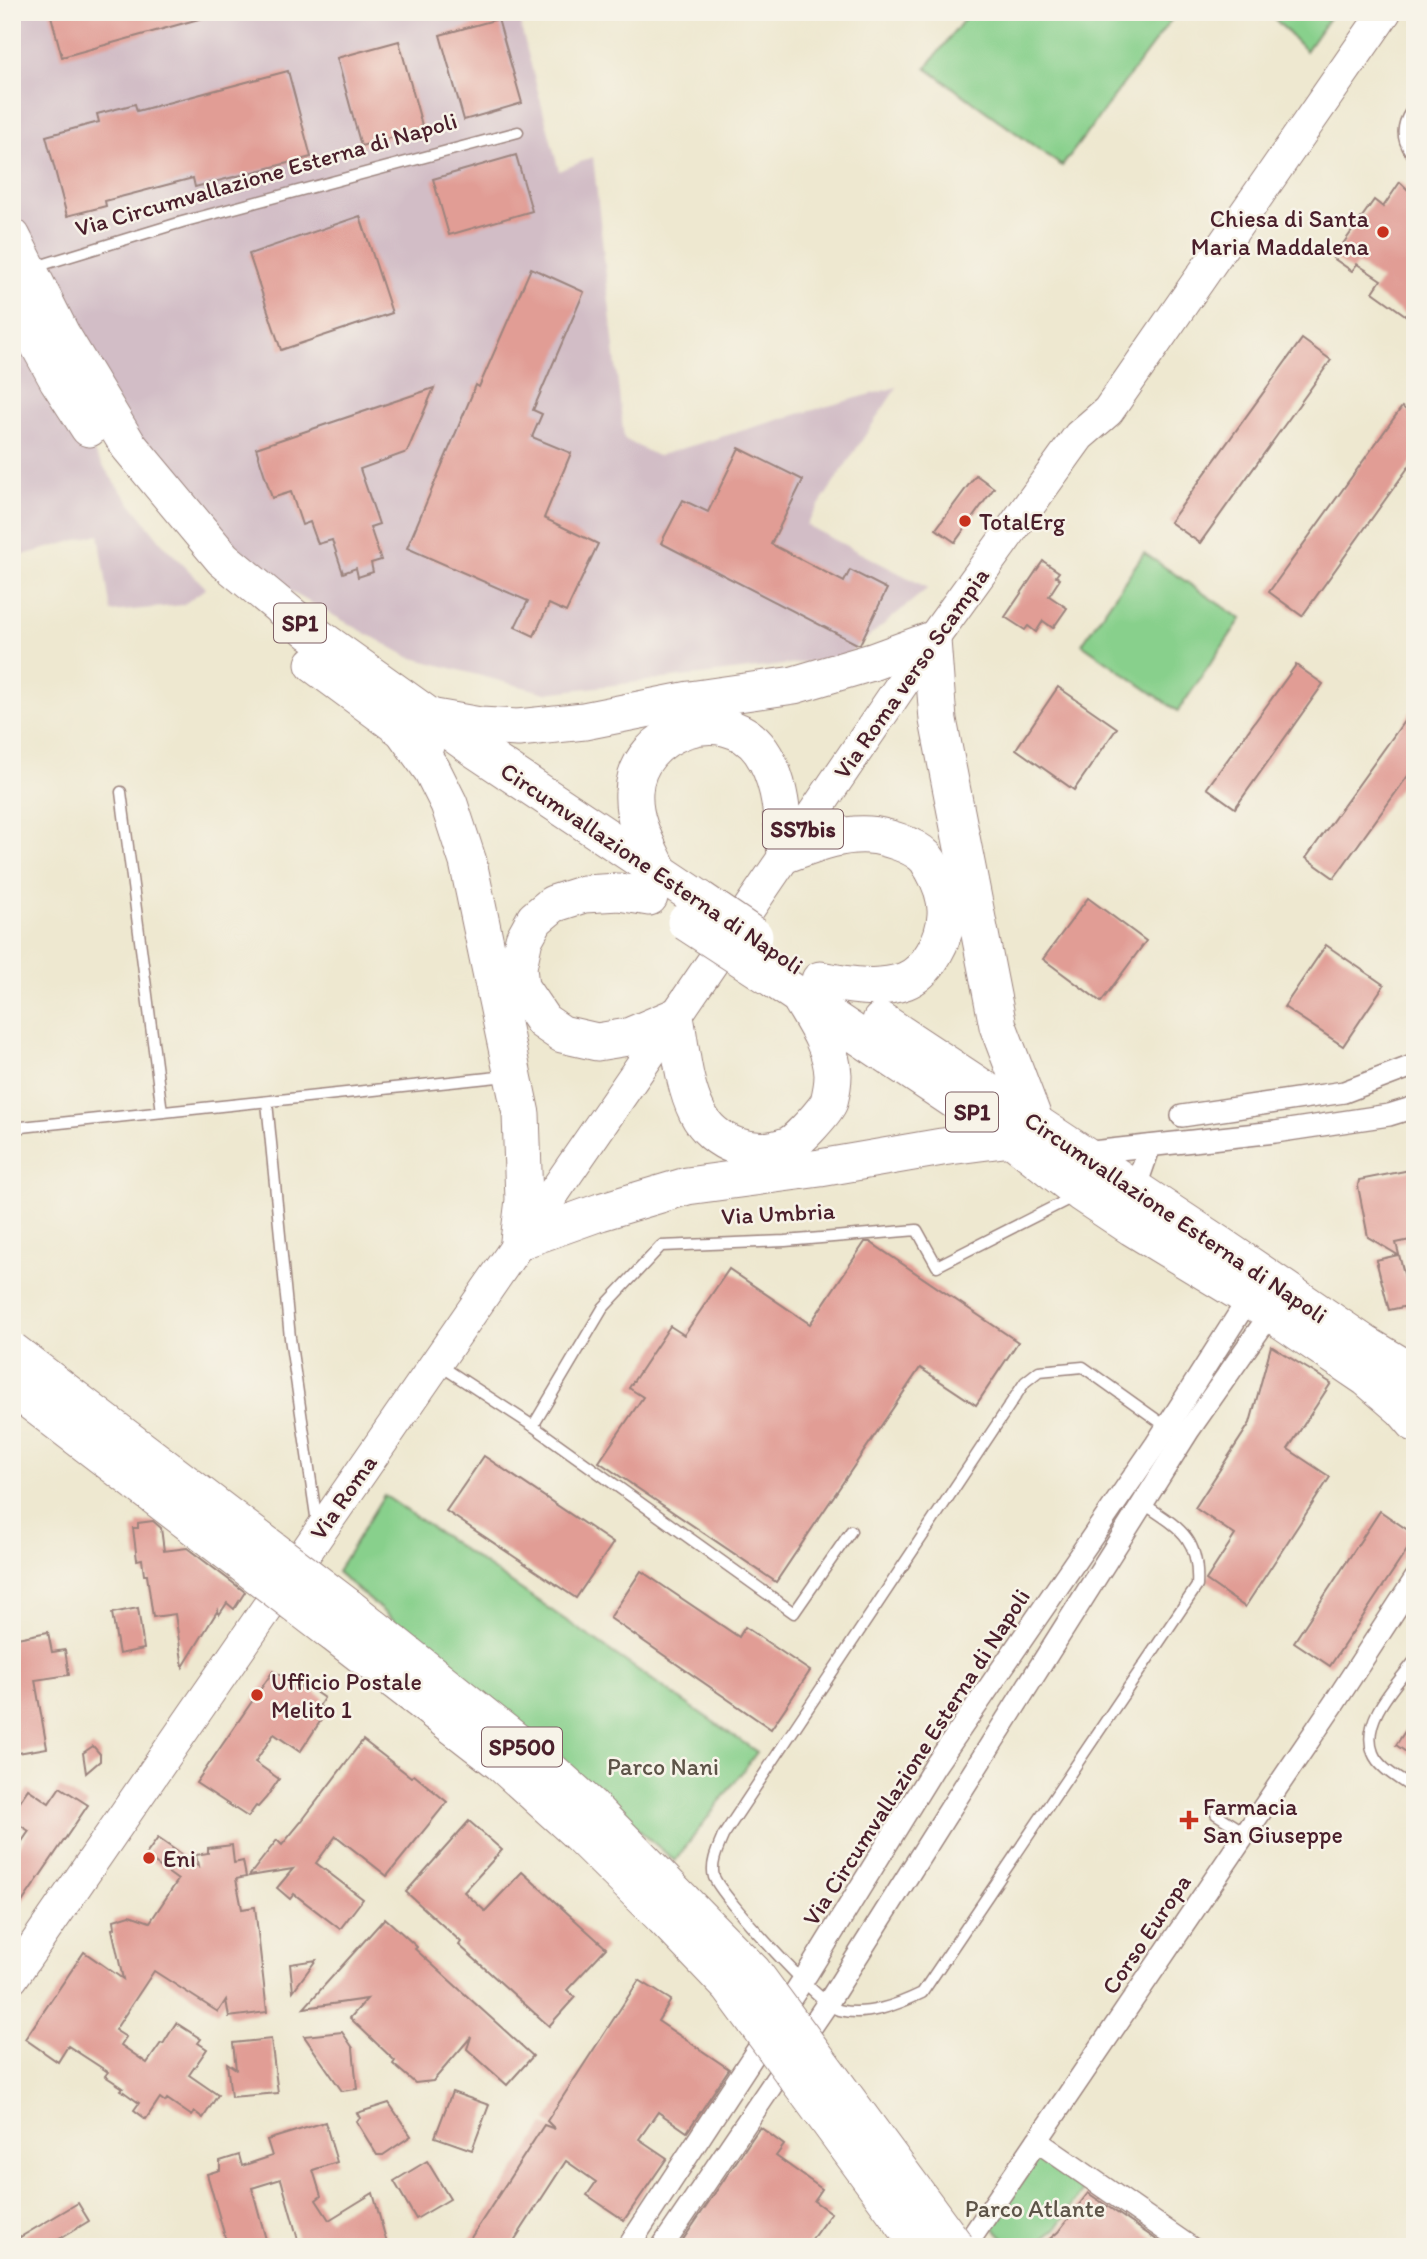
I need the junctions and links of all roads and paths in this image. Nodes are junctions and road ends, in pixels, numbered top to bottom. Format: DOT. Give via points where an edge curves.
graph roads {
  1 [pos="1362,12"];
  2 [pos="1385,12"];
  3 [pos="1415,115"];
  4 [pos="518,132"];
  5 [pos="1415,149"];
  6 [pos="12,237"];
  7 [pos="20,283"];
  8 [pos="1079,436"];
  9 [pos="932,640"];
  10 [pos="418,725"];
  11 [pos="121,792"];
  12 [pos="786,854"];
  13 [pos="655,885"];
  14 [pos="795,979"];
  15 [pos="675,1017"];
  16 [pos="1415,1065"];
  17 [pos="514,1075"];
  18 [pos="267,1102"];
  19 [pos="1415,1107"];
  20 [pos="162,1112"];
  21 [pos="1182,1116"];
  22 [pos="12,1128"];
  23 [pos="1023,1130"];
  24 [pos="1150,1146"];
  25 [pos="1081,1153"];
  26 [pos="1135,1189"];
  27 [pos="1081,1193"];
  28 [pos="519,1241"];
  29 [pos="1260,1306"];
  30 [pos="12,1351"];
  31 [pos="436,1363"];
  32 [pos="1415,1374"];
  33 [pos="12,1387"];
  34 [pos="1415,1423"];
  35 [pos="533,1426"];
  36 [pos="1167,1427"];
  37 [pos="1124,1491"];
  38 [pos="1143,1503"];
  39 [pos="851,1531"];
  40 [pos="318,1532"];
  41 [pos="1415,1579"];
  42 [pos="340,1620"];
  43 [pos="1415,1660"];
  44 [pos="1415,1790"];
  45 [pos="1216,1814"];
  46 [pos="1246,1833"];
  47 [pos="673,1909"];
  48 [pos="12,1978"];
  49 [pos="803,1979"];
  50 [pos="828,2003"];
  51 [pos="1037,2141"];
  52 [pos="628,2247"];
  53 [pos="662,2247"];
  54 [pos="920,2247"];
  55 [pos="956,2247"];
  56 [pos="965,2247"];
  57 [pos="1190,2247"];
  1 -- 8 [label="main road, Via Roma verso Scampia" via="1093,399"];
  2 -- 8 [label="main road, Via Roma verso Scampia" via="1108,411"];
  3 -- 5 [label="street" via="1408,131"];
  4 -- 7 [label="lane, Via Circumvallazione Esterna di Napoli" via="182,222"];
  6 -- 7 [label="highway, Circumvallazione Esterna di Napoli / SP1"];
  7 -- 10 [label="highway, Circumvallazione Esterna di Napoli / SP1" via="28,327 71,400 158,521 264,625"];
  8 -- 9 [label="main road, Via Roma verso Scampia / SS7bis"];
  9 -- 10 [label="highway" via="794,685 584,721 518,728"];
  9 -- 12 [label="main road, Via Roma verso Scampia / SS7bis"];
  9 -- 23 [label="highway" via="937,720 974,915"];
  10 -- 13 [label="highway, Circumvallazione Esterna di Napoli / SP1"];
  10 -- 17 [label="highway" via="464,850"];
  11 -- 20 [label="lane"];
  12 -- 13 [label="highway" via="780,799 761,750 746,735 699,725 657,744 641,766 634,789 634,815"];
  12 -- 14 [label="highway" via="836,836 896,840 924,856 942,885 946,915 941,938 928,962 909,979 887,986"];
  12 -- 15 [label="main road, Via Roma verso Scampia / SS7bis"];
  13 -- 14 [label="highway, Circumvallazione Esterna di Napoli / SP1, bridge"];
  13 -- 15 [label="highway" via="584,894 553,904 535,919 524,939 518,967 520,987 543,1021 562,1034 597,1042 628,1037"];
  14 -- 15 [label="highway" via="823,1036 833,1073 828,1104 791,1144 743,1149 717,1137 697,1113"];
  14 -- 23 [label="highway, Circumvallazione Esterna di Napoli / SP1"];
  15 -- 28 [label="main road, Via Roma"];
  16 -- 21 [label="street" via="1344,1093"];
  17 -- 18 [label="lane"];
  17 -- 28 [label="highway" via="521,1114 524,1188"];
  18 -- 20 [label="lane"];
  18 -- 40 [label="lane" via="290,1338"];
  19 -- 24 [label="street" via="1275,1132"];
  20 -- 22 [label="lane"];
  23 -- 25 [label="highway, Circumvallazione Esterna di Napoli / SP1"];
  23 -- 27 [label="highway, Circumvallazione Esterna di Napoli / SP1"];
  23 -- 28 [label="highway" via="820,1168 687,1186"];
  24 -- 25 [label="street"];
  24 -- 26 [label="street"];
  25 -- 26 [label="highway, Circumvallazione Esterna di Napoli / SP1"];
  26 -- 32 [label="highway, Circumvallazione Esterna di Napoli / SP1"];
  27 -- 29 [label="highway, Circumvallazione Esterna di Napoli / SP1"];
  27 -- 35 [label="lane, Via Umbria" via="937,1266 917,1230 661,1246 603,1308"];
  28 -- 31 [label="main road, Via Roma"];
  29 -- 34 [label="highway, Circumvallazione Esterna di Napoli / SP1" via="1367,1378"];
  29 -- 36 [label="street, Via Circumvallazione Esterna di Napoli"];
  29 -- 38 [label="street"];
  30 -- 42 [label="highway, SP500, bridge"];
  31 -- 35 [label="lane"];
  31 -- 40 [label="main road, Via Roma"];
  33 -- 42 [label="highway, SP500, bridge"];
  35 -- 39 [label="lane" via="794,1613"];
  36 -- 37 [label="street, Via Circumvallazione Esterna di Napoli"];
  36 -- 49 [label="lane" via="1083,1367 1039,1371 1025,1382 723,1836 714,1876 726,1898"];
  37 -- 38 [label="lane"];
  37 -- 49 [label="street, Via Circumvallazione Esterna di Napoli" via="935,1766"];
  38 -- 50 [label="street"];
  38 -- 50 [label="lane" via="1188,1536 1198,1569 1197,1586 922,1993 904,2002 858,2012 835,2010"];
  40 -- 48 [label="main road, Via Roma"];
  41 -- 46 [label="street, Corso Europa"];
  42 -- 47 [label="highway, SP500" via="576,1831"];
  43 -- 44 [label="lane" via="1384,1702 1371,1738 1373,1754 1382,1766"];
  45 -- 46 [label="lane"];
  46 -- 51 [label="street, Corso Europa"];
  47 -- 54 [label="highway, SP500, bridge"];
  47 -- 55 [label="highway, SP500, bridge" via="753,1972"];
  49 -- 50 [label="lane"];
  49 -- 52 [label="street, Via Circumvallazione Esterna di Napoli"];
  50 -- 53 [label="street"];
  51 -- 56 [label="street, Corso Europa"];
  51 -- 57 [label="street"];
}
